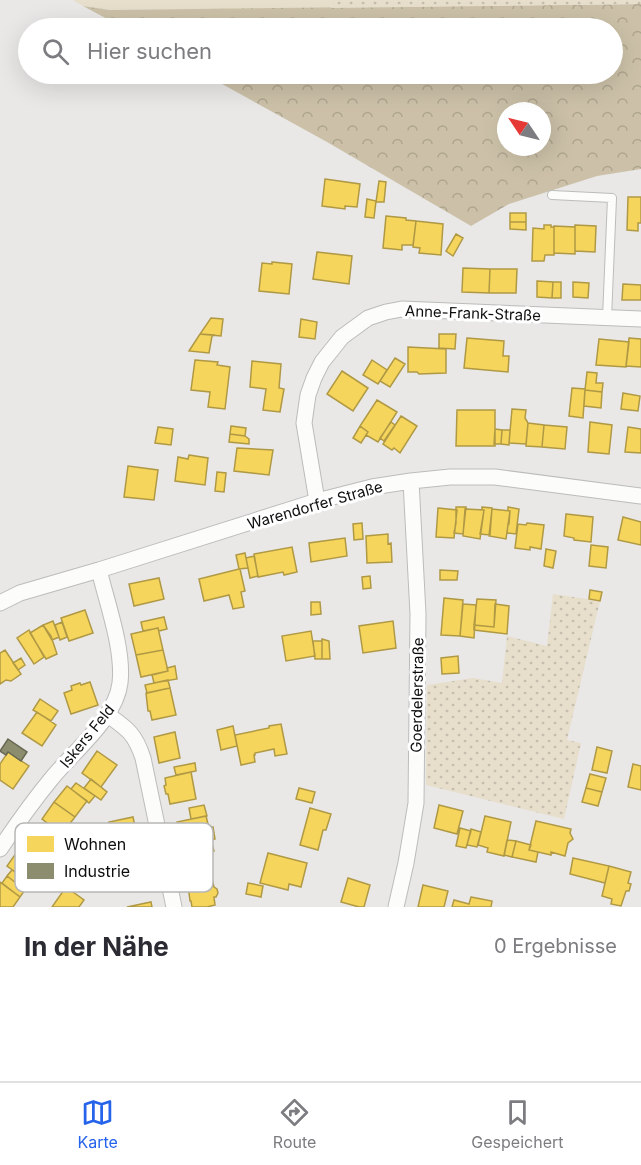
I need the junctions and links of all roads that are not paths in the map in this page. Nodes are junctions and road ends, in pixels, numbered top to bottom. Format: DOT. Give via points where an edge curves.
graph roads {
  1 [pos="552,195"];
  2 [pos="607,318"];
  3 [pos="641,319"];
  4 [pos="411,480"];
  5 [pos="641,496"];
  6 [pos="317,501"];
  7 [pos="99,570"];
  8 [pos="0,603"];
  9 [pos="108,715"];
  10 [pos="17,823"];
  11 [pos="156,823"];
  12 [pos="15,826"];
  13 [pos="0,849"];
  14 [pos="171,892"];
  15 [pos="174,907"];
  16 [pos="396,907"];
  1 -- 2 [label="lane" via="612,198"];
  2 -- 3 [label="street, Anne-Frank-Straße"];
  2 -- 6 [label="street, Anne-Frank-Straße" via="402,309 368,318 342,338 322,362 308,395 304,423"];
  4 -- 5 [label="street, Warendorfer Straße" via="495,477"];
  4 -- 6 [label="street, Warendorfer Straße"];
  4 -- 16 [label="street, Goerdelerstraße" via="418,614 416,803"];
  6 -- 7 [label="street, Warendorfer Straße"];
  7 -- 8 [label="street, Warendorfer Straße" via="20,593"];
  7 -- 9 [label="street, Iskers Feld" via="120,654 121,680"];
  9 -- 10 [label="street, Iskers Feld"];
  9 -- 11 [label="street" via="138,742"];
  12 -- 13 [label="street, Iskers Feld"];
  14 -- 15 [label="street"];
}
